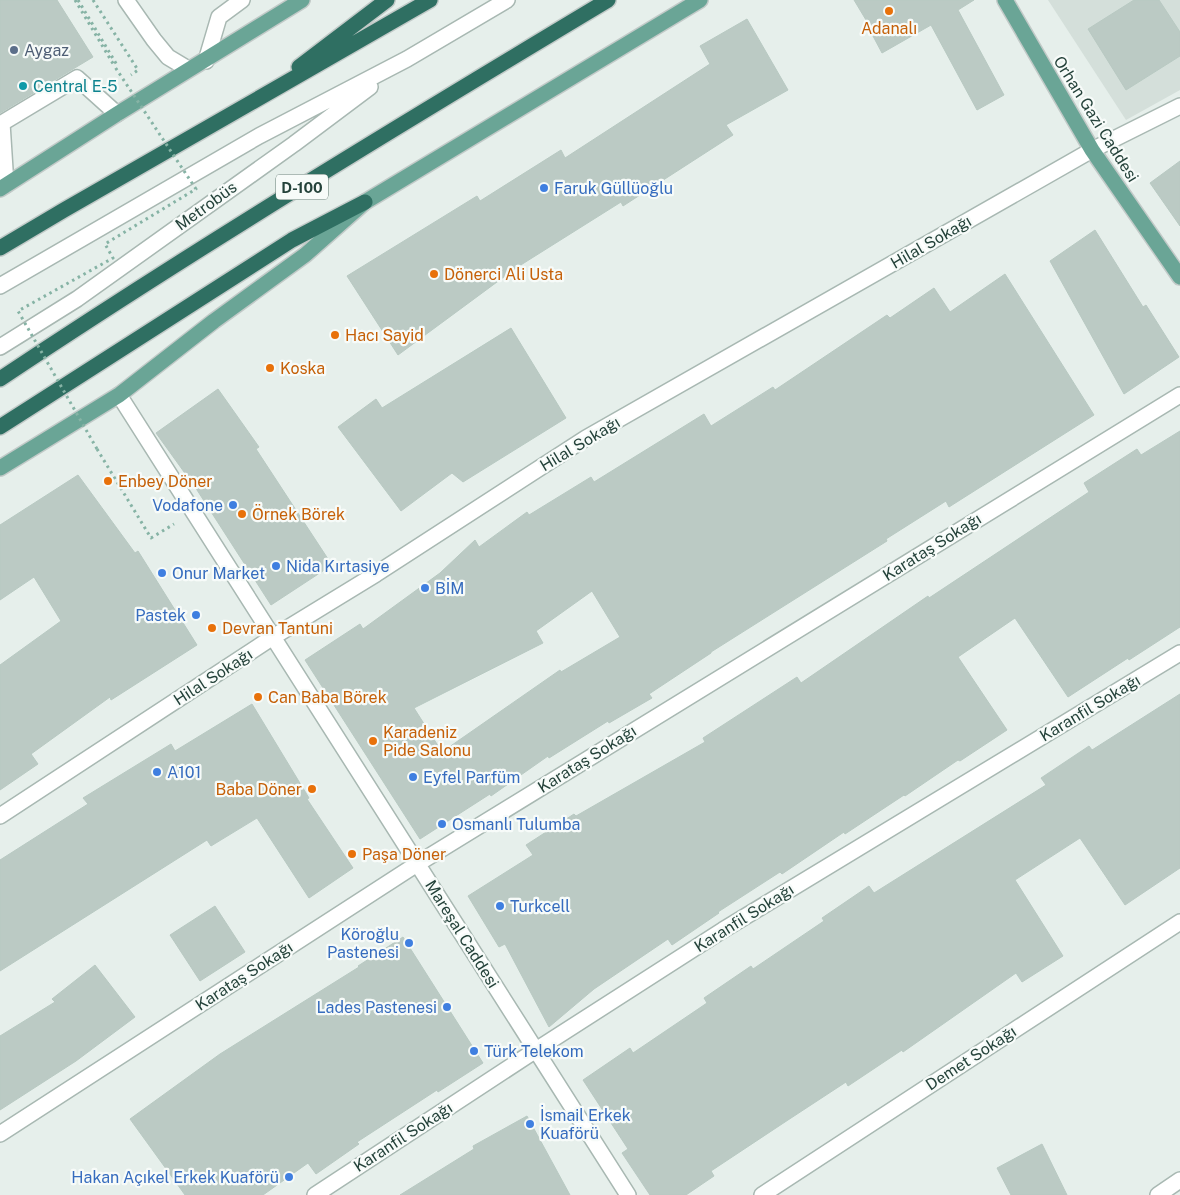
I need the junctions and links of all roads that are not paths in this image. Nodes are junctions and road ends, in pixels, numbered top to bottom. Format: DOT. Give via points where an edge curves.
graph roads {
  1 [pos="126,0"];
  2 [pos="242,0"];
  3 [pos="302,0"];
  4 [pos="387,0"];
  5 [pos="430,0"];
  6 [pos="506,0"];
  7 [pos="608,0"];
  8 [pos="700,0"];
  9 [pos="1005,0"];
  10 [pos="408,59"];
  11 [pos="206,61"];
  12 [pos="188,70"];
  13 [pos="1180,106"];
  14 [pos="244,108"];
  15 [pos="117,114"];
  16 [pos="1092,150"];
  17 [pos="3,187"];
  18 [pos="366,202"];
  19 [pos="0,248"];
  20 [pos="1180,277"];
  21 [pos="0,286"];
  22 [pos="0,347"];
  23 [pos="0,380"];
  24 [pos="119,395"];
  25 [pos="1180,395"];
  26 [pos="0,427"];
  27 [pos="0,468"];
  28 [pos="273,637"];
  29 [pos="1180,653"];
  30 [pos="0,816"];
  31 [pos="417,864"];
  32 [pos="1180,922"];
  33 [pos="536,1050"];
  34 [pos="0,1134"];
  35 [pos="1180,1180"];
  36 [pos="315,1195"];
  37 [pos="628,1195"];
  38 [pos="762,1195"];
  39 [pos="1158,1195"];
  1 -- 12 [label="street" via="168,57"];
  2 -- 11 [label="street" via="219,17"];
  3 -- 11 [label="main road"];
  4 -- 14 [label="highway"];
  5 -- 14 [label="highway"];
  6 -- 10 [label="street, Metrobüs"];
  7 -- 23 [label="highway, D-100" via="401,125 77,328"];
  8 -- 18 [label="main road"];
  9 -- 16 [label="main road, Orhan Gazi Caddesi"];
  10 -- 21 [label="street, Metrobüs" via="259,136"];
  10 -- 22 [label="street, Metrobüs" via="77,299"];
  11 -- 12 [label="main road"];
  12 -- 15 [label="main road"];
  13 -- 16 [label="street, Hilal Sokağı"];
  14 -- 19 [label="highway"];
  15 -- 17 [label="main road"];
  15 -- 17 [label="street" via="77,78 2,122"];
  16 -- 20 [label="main road, Orhan Gazi Caddesi"];
  16 -- 28 [label="street, Hilal Sokağı" via="586,438"];
  18 -- 24 [label="main road" via="305,255"];
  18 -- 26 [label="highway" via="292,240"];
  24 -- 27 [label="main road"];
  24 -- 28 [label="street, Mareşal Caddesi"];
  25 -- 31 [label="street, Karataş Sokağı"];
  28 -- 30 [label="street, Hilal Sokağı"];
  28 -- 31 [label="street, Mareşal Caddesi"];
  29 -- 33 [label="street, Karanfil Sokağı" via="723,930"];
  31 -- 33 [label="street, Mareşal Caddesi"];
  31 -- 34 [label="street, Karataş Sokağı"];
  32 -- 38 [label="street, Demet Sokağı"];
  33 -- 36 [label="street, Karanfil Sokağı"];
  33 -- 37 [label="street, Mareşal Caddesi"];
  35 -- 39 [label="street"];
}
